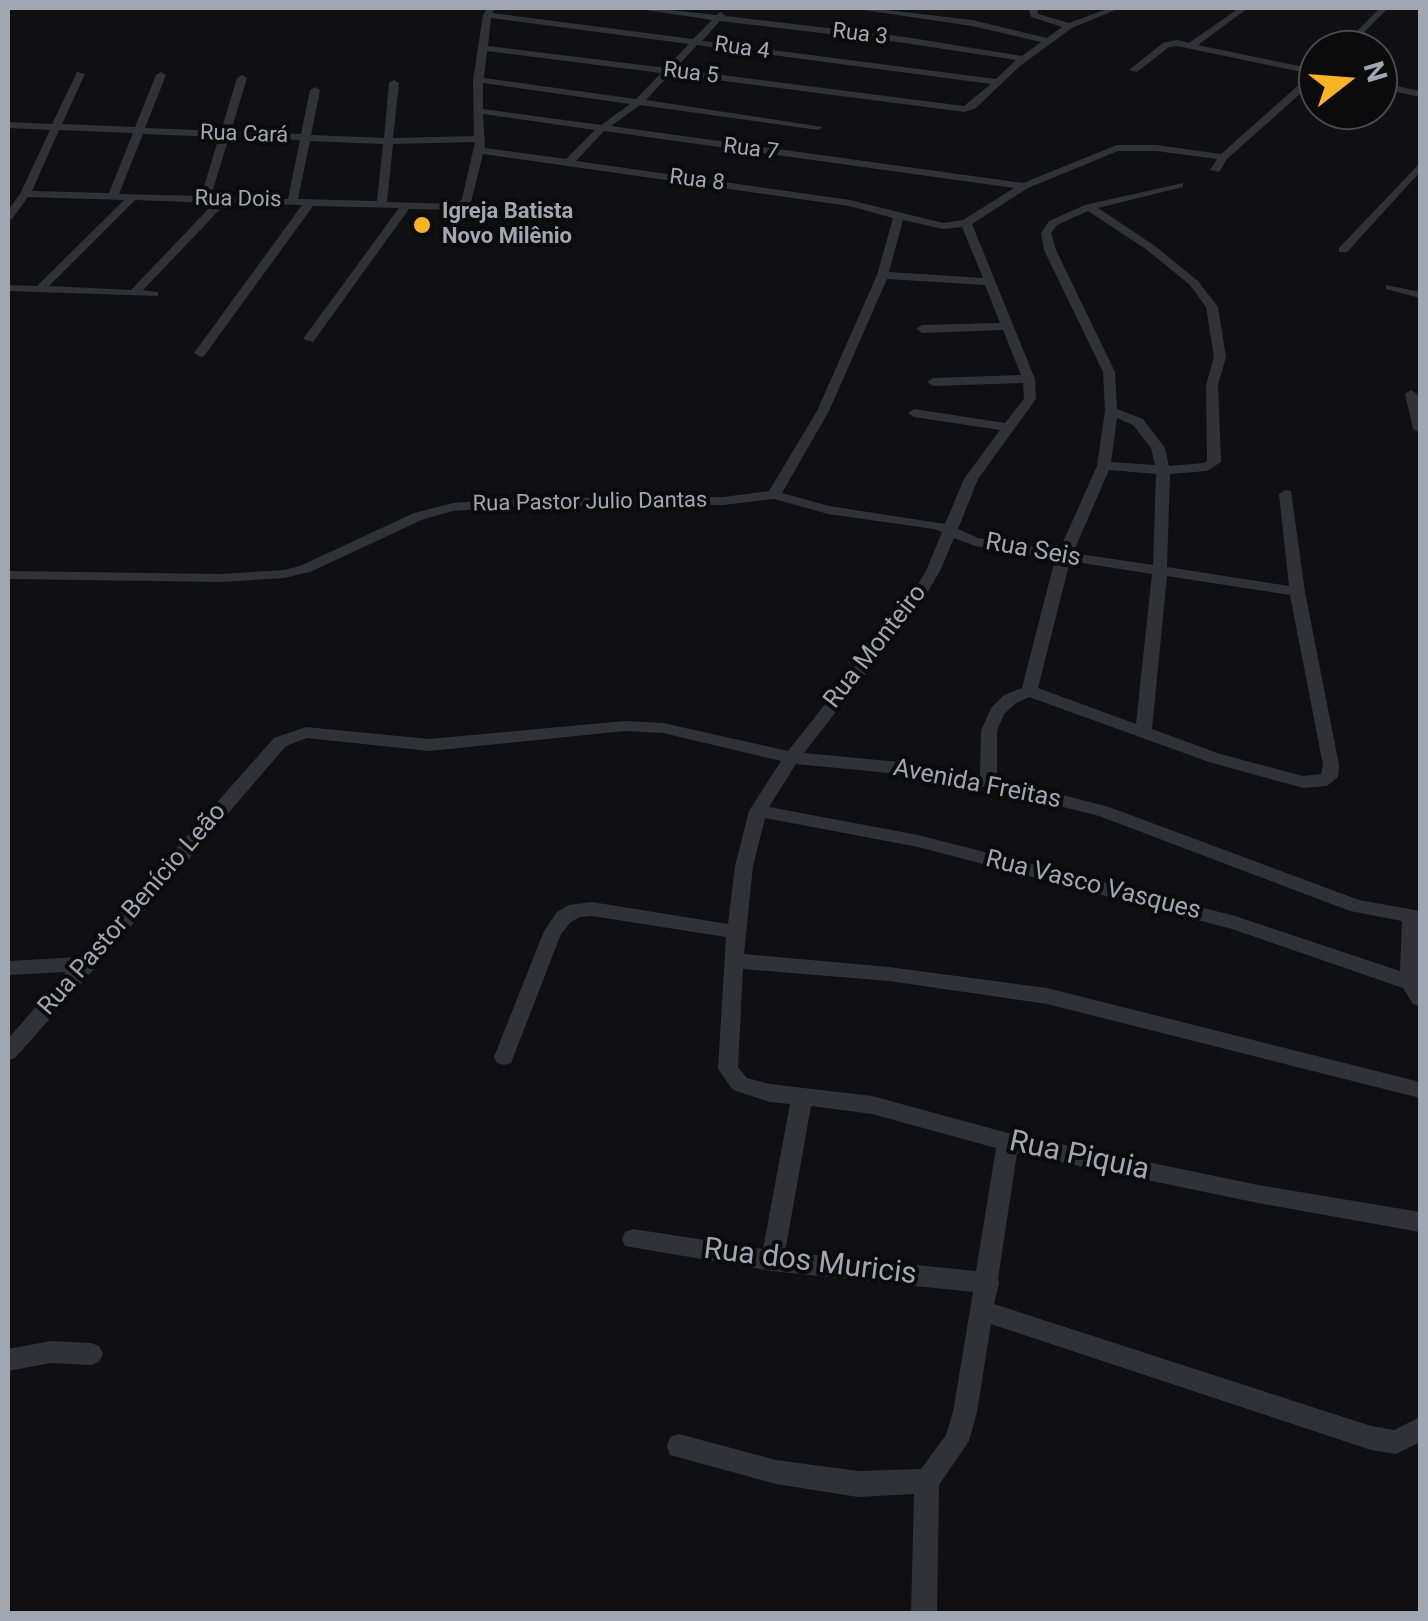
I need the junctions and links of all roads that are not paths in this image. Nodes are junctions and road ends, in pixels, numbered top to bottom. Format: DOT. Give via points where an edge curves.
graph roads {
  1 [pos="636,8"];
  2 [pos="731,8"];
  3 [pos="854,8"];
  4 [pos="977,8"];
  5 [pos="1032,8"];
  6 [pos="1092,8"];
  7 [pos="1244,8"];
  8 [pos="1384,8"];
  9 [pos="1112,9"];
  10 [pos="489,11"];
  11 [pos="718,17"];
  12 [pos="972,23"];
  13 [pos="1069,26"];
  14 [pos="1362,30"];
  15 [pos="691,42"];
  16 [pos="1047,42"];
  17 [pos="1192,46"];
  18 [pos="484,48"];
  19 [pos="1024,59"];
  20 [pos="1298,69"];
  21 [pos="1134,70"];
  22 [pos="670,71"];
  23 [pos="80,74"];
  24 [pos="161,75"];
  25 [pos="242,78"];
  26 [pos="478,80"];
  27 [pos="997,82"];
  28 [pos="394,83"];
  29 [pos="315,90"];
  30 [pos="1298,91"];
  31 [pos="641,100"];
  32 [pos="478,111"];
  33 [pos="8,125"];
  34 [pos="53,126"];
  35 [pos="818,127"];
  36 [pos="601,129"];
  37 [pos="141,131"];
  38 [pos="224,134"];
  39 [pos="303,138"];
  40 [pos="387,141"];
  41 [pos="480,146"];
  42 [pos="1223,157"];
  43 [pos="568,164"];
  44 [pos="1420,166"];
  45 [pos="1215,170"];
  46 [pos="1024,186"];
  47 [pos="1179,186"];
  48 [pos="26,194"];
  49 [pos="113,196"];
  50 [pos="133,197"];
  51 [pos="205,199"];
  52 [pos="223,200"];
  53 [pos="293,200"];
  54 [pos="312,201"];
  55 [pos="382,203"];
  56 [pos="406,206"];
  57 [pos="1089,207"];
  58 [pos="8,218"];
  59 [pos="966,223"];
  60 [pos="898,224"];
  61 [pos="1342,250"];
  62 [pos="883,275"];
  63 [pos="987,282"];
  64 [pos="1390,287"];
  65 [pos="8,288"];
  66 [pos="40,289"];
  67 [pos="134,293"];
  68 [pos="154,294"];
  69 [pos="1420,295"];
  70 [pos="1005,326"];
  71 [pos="922,329"];
  72 [pos="310,339"];
  73 [pos="200,353"];
  74 [pos="1029,379"];
  75 [pos="933,382"];
  76 [pos="1410,394"];
  77 [pos="1111,411"];
  78 [pos="914,413"];
  79 [pos="1010,428"];
  80 [pos="1420,428"];
  81 [pos="1104,466"];
  82 [pos="1164,470"];
  83 [pos="1286,494"];
  84 [pos="774,495"];
  85 [pos="950,530"];
  86 [pos="1063,558"];
  87 [pos="1160,569"];
  88 [pos="8,575"];
  89 [pos="1296,592"];
  90 [pos="1029,691"];
  91 [pos="1143,734"];
  92 [pos="518,736"];
  93 [pos="794,758"];
  94 [pos="988,782"];
  95 [pos="758,811"];
  96 [pos="1416,918"];
  97 [pos="736,932"];
  98 [pos="736,962"];
  99 [pos="88,964"];
  100 [pos="8,968"];
  101 [pos="1417,989"];
  102 [pos="8,1052"];
  103 [pos="504,1056"];
  104 [pos="740,1084"];
  105 [pos="1420,1090"];
  106 [pos="802,1097"];
  107 [pos="1008,1142"];
  108 [pos="1420,1222"];
  109 [pos="633,1239"];
  110 [pos="772,1261"];
  111 [pos="988,1283"];
  112 [pos="983,1311"];
  113 [pos="92,1354"];
  114 [pos="8,1360"];
  115 [pos="1420,1429"];
  116 [pos="679,1446"];
  117 [pos="927,1481"];
  118 [pos="924,1614"];
  1 -- 11 [label="street, Rua 3"];
  2 -- 11 [label="street"];
  3 -- 12 [label="street"];
  4 -- 12 [label="street"];
  5 -- 13 [label="street" via="1034,16"];
  6 -- 9 [label="street"];
  7 -- 17 [label="street"];
  8 -- 14 [label="street"];
  9 -- 13 [label="street, Rua 5"];
  10 -- 15 [label="street, Rua 4"];
  10 -- 18 [label="street"];
  11 -- 15 [label="street"];
  11 -- 19 [label="street, Rua 3"];
  12 -- 16 [label="street"];
  13 -- 16 [label="street, Rua 5"];
  15 -- 22 [label="street"];
  15 -- 27 [label="street, Rua 4"];
  16 -- 19 [label="street, Rua 5"];
  17 -- 20 [label="street"];
  17 -- 21 [label="street" via="1166,45"];
  18 -- 22 [label="street, Rua 5"];
  18 -- 26 [label="street"];
  19 -- 27 [label="street, Rua 5"];
  22 -- 27 [label="street, Rua 5" via="965,109"];
  22 -- 31 [label="street"];
  23 -- 34 [label="street"];
  24 -- 37 [label="street"];
  25 -- 38 [label="street"];
  26 -- 31 [label="street"];
  26 -- 32 [label="street"];
  28 -- 40 [label="street"];
  29 -- 39 [label="street"];
  30 -- 42 [label="street"];
  31 -- 35 [label="street"];
  31 -- 36 [label="street"];
  32 -- 36 [label="street, Rua 7"];
  32 -- 41 [label="street"];
  33 -- 34 [label="street, Rua Cará"];
  34 -- 37 [label="street, Rua Cará"];
  34 -- 48 [label="street"];
  36 -- 43 [label="street"];
  36 -- 46 [label="street, Rua 7"];
  37 -- 38 [label="street, Rua Cará"];
  37 -- 49 [label="street"];
  38 -- 39 [label="street, Rua Cará"];
  38 -- 51 [label="street"];
  39 -- 40 [label="street, Rua Cará"];
  39 -- 53 [label="street"];
  40 -- 41 [label="street, Rua Cará"];
  40 -- 55 [label="street"];
  41 -- 43 [label="street, Rua 8"];
  41 -- 56 [label="street, Rua Dois" via="465,204"];
  42 -- 45 [label="street"];
  42 -- 46 [label="street" via="1116,148"];
  43 -- 60 [label="street, Rua 8" via="850,202"];
  44 -- 61 [label="street"];
  46 -- 59 [label="street"];
  47 -- 57 [label="street"];
  48 -- 49 [label="street, Rua Dois"];
  48 -- 58 [label="street"];
  49 -- 50 [label="street, Rua Dois"];
  50 -- 51 [label="street, Rua Dois"];
  50 -- 66 [label="street"];
  51 -- 52 [label="street, Rua Dois"];
  52 -- 53 [label="street, Rua Dois"];
  52 -- 67 [label="street"];
  53 -- 54 [label="street, Rua Dois"];
  54 -- 55 [label="street, Rua Dois"];
  54 -- 73 [label="street"];
  55 -- 56 [label="street, Rua Dois"];
  56 -- 72 [label="street"];
  57 -- 77 [label="street" via="1052,223 1046,233 1109,372"];
  57 -- 82 [label="street" via="1151,248 1212,307 1220,357 1212,385 1214,462"];
  59 -- 60 [label="street, Rua 8"];
  59 -- 63 [label="street"];
  60 -- 62 [label="street"];
  62 -- 63 [label="street"];
  62 -- 84 [label="street" via="823,411"];
  63 -- 70 [label="street"];
  64 -- 69 [label="street"];
  65 -- 66 [label="street"];
  66 -- 67 [label="street"];
  67 -- 68 [label="street"];
  70 -- 71 [label="street"];
  70 -- 74 [label="street"];
  74 -- 75 [label="street"];
  74 -- 79 [label="street, Rua Monteiro" via="1030,399"];
  76 -- 80 [label="street"];
  77 -- 81 [label="street"];
  77 -- 82 [label="street" via="1138,422 1158,448"];
  78 -- 79 [label="street"];
  79 -- 85 [label="street, Rua Monteiro" via="971,479"];
  81 -- 82 [label="street"];
  81 -- 86 [label="street"];
  82 -- 87 [label="street"];
  83 -- 89 [label="street"];
  84 -- 85 [label="street, Rua Seis"];
  84 -- 88 [label="street, Rua Pastor Julio Dantas" via="453,507 284,574"];
  85 -- 86 [label="street, Rua Seis" via="975,542"];
  85 -- 93 [label="street, Rua Monteiro" via="907,614"];
  86 -- 87 [label="street, Rua Seis"];
  86 -- 90 [label="street"];
  87 -- 89 [label="street, Rua Seis"];
  87 -- 91 [label="street"];
  89 -- 91 [label="street" via="1329,777 1303,782"];
  90 -- 91 [label="street"];
  90 -- 94 [label="street" via="997,712 989,731"];
  92 -- 93 [label="street, Avenida Freitas" via="663,728"];
  92 -- 99 [label="street, Rua Pastor Benício Leão" via="422,744 306,732 280,742"];
  93 -- 94 [label="street, Avenida Freitas"];
  93 -- 95 [label="street, Rua Monteiro"];
  94 -- 96 [label="street, Avenida Freitas" via="1138,822 1356,906"];
  95 -- 97 [label="street, Rua Monteiro"];
  95 -- 101 [label="street, Rua Vasco Vasques" via="918,841 1236,923"];
  96 -- 101 [label="street"];
  97 -- 98 [label="street, Rua Monteiro"];
  97 -- 103 [label="street" via="576,910 553,931"];
  98 -- 104 [label="street, Rua Monteiro" via="727,1056"];
  98 -- 105 [label="street" via="1048,996"];
  99 -- 100 [label="street"];
  99 -- 102 [label="street, Rua Pastor Benício Leão"];
  104 -- 106 [label="street, Rua Piquia"];
  106 -- 107 [label="street, Rua Piquia" via="872,1105"];
  106 -- 110 [label="street"];
  107 -- 108 [label="street, Rua Piquia"];
  107 -- 111 [label="street"];
  109 -- 110 [label="street, Rua dos Muricis"];
  110 -- 111 [label="street, Rua dos Muricis"];
  111 -- 112 [label="street"];
  112 -- 115 [label="street" via="1371,1438 1396,1442"];
  112 -- 117 [label="street" via="957,1442"];
  113 -- 114 [label="street"];
  116 -- 117 [label="street" via="841,1482"];
  117 -- 118 [label="street"];
}
